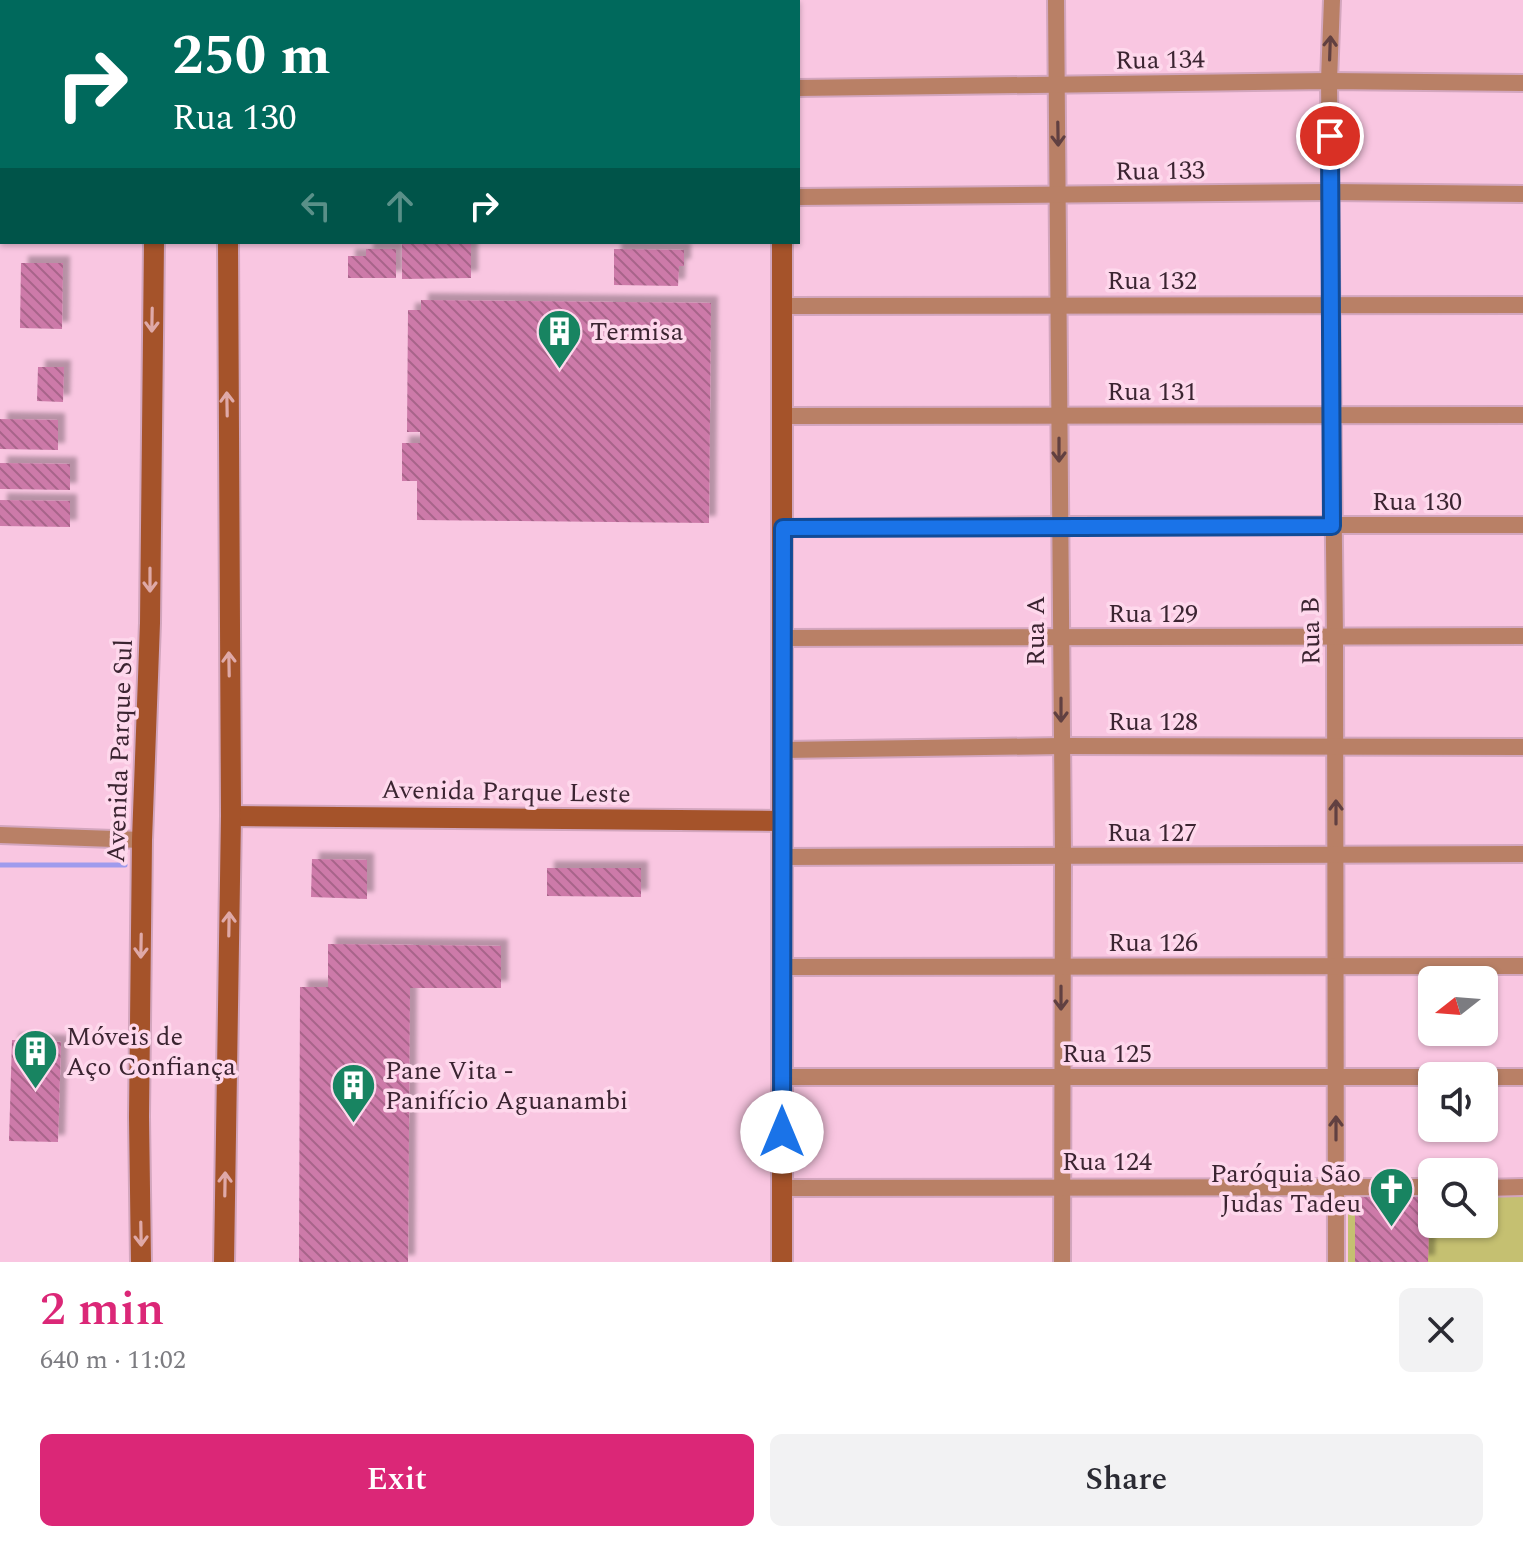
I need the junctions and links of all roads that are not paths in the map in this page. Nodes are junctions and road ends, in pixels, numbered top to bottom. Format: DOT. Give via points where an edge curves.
graph roads {
  1 [pos="1056,0"];
  2 [pos="1332,0"];
  3 [pos="1329,81"];
  4 [pos="1523,83"];
  5 [pos="1057,85"];
  6 [pos="800,88"];
  7 [pos="1330,192"];
  8 [pos="1523,194"];
  9 [pos="1060,196"];
  10 [pos="800,197"];
  11 [pos="154,244"];
  12 [pos="228,244"];
  13 [pos="782,244"];
  14 [pos="1332,304"];
  15 [pos="1523,305"];
  16 [pos="782,306"];
  17 [pos="1059,306"];
  18 [pos="1523,415"];
  19 [pos="782,416"];
  20 [pos="1059,416"];
  21 [pos="1333,416"];
  22 [pos="1059,525"];
  23 [pos="1523,525"];
  24 [pos="1332,526"];
  25 [pos="783,528"];
  26 [pos="1523,636"];
  27 [pos="783,638"];
  28 [pos="1060,638"];
  29 [pos="1335,639"];
  30 [pos="1061,746"];
  31 [pos="1335,747"];
  32 [pos="1523,747"];
  33 [pos="783,750"];
  34 [pos="231,816"];
  35 [pos="781,821"];
  36 [pos="0,835"];
  37 [pos="142,840"];
  38 [pos="1523,854"];
  39 [pos="1336,855"];
  40 [pos="781,857"];
  41 [pos="1063,858"];
  42 [pos="1523,966"];
  43 [pos="782,967"];
  44 [pos="1334,967"];
  45 [pos="1061,968"];
  46 [pos="781,1077"];
  47 [pos="1336,1077"];
  48 [pos="1418,1077"];
  49 [pos="1498,1077"];
  50 [pos="1523,1077"];
  51 [pos="1061,1078"];
  52 [pos="1336,1186"];
  53 [pos="1061,1187"];
  54 [pos="1418,1187"];
  55 [pos="782,1188"];
  56 [pos="1498,1188"];
  57 [pos="1520,1188"];
  58 [pos="141,1262"];
  59 [pos="224,1262"];
  60 [pos="782,1262"];
  61 [pos="1062,1262"];
  62 [pos="1336,1262"];
  1 -- 5 [label="street, Rua A"];
  3 -- 2 [label="street, Rua B, one-way"];
  3 -- 4 [label="street, Rua 134"];
  3 -- 5 [label="street, Rua 134"];
  3 -- 7 [label="street, Rua B"];
  5 -- 6 [label="street, Rua 134"];
  5 -- 9 [label="street, Rua A, one-way"];
  7 -- 8 [label="street, Rua 133"];
  7 -- 9 [label="street, Rua 133"];
  7 -- 14 [label="street, Rua B"];
  9 -- 10 [label="street, Rua 133"];
  9 -- 17 [label="street, Rua A"];
  11 -- 37 [label="street, Avenida Parque Sul, one-way"];
  34 -- 12 [label="street, one-way"];
  13 -- 16 [label="street"];
  14 -- 15 [label="street, Rua 132"];
  14 -- 17 [label="street, Rua 132"];
  14 -- 21 [label="street, Rua B"];
  16 -- 17 [label="street, Rua 132"];
  16 -- 19 [label="street"];
  17 -- 20 [label="street, Rua A"];
  18 -- 21 [label="street, Rua 131"];
  19 -- 20 [label="street, Rua 131"];
  19 -- 25 [label="street"];
  20 -- 21 [label="street, Rua 131"];
  20 -- 22 [label="street, Rua A, one-way"];
  21 -- 24 [label="street, Rua B"];
  22 -- 24 [label="street, Rua 130"];
  22 -- 25 [label="street, Rua 130"];
  22 -- 28 [label="street, Rua A"];
  23 -- 24 [label="street, Rua 130"];
  24 -- 29 [label="street, Rua B"];
  25 -- 27 [label="street"];
  26 -- 29 [label="street, Rua 129"];
  27 -- 28 [label="street, Rua 129"];
  27 -- 33 [label="street"];
  28 -- 29 [label="street, Rua 129"];
  28 -- 30 [label="street, Rua A, one-way"];
  29 -- 31 [label="street, Rua B"];
  30 -- 31 [label="street, Rua 128"];
  30 -- 33 [label="street, Rua 128"];
  30 -- 41 [label="street, Rua A"];
  31 -- 32 [label="street, Rua 128"];
  39 -- 31 [label="street, Rua B, one-way"];
  33 -- 35 [label="street"];
  34 -- 35 [label="street, Avenida Parque Leste"];
  59 -- 34 [label="street, one-way"];
  35 -- 40 [label="street"];
  36 -- 37 [label="street"];
  37 -- 58 [label="street, Avenida Parque Sul, one-way"];
  38 -- 39 [label="street, Rua 127"];
  39 -- 41 [label="street, Rua 127"];
  39 -- 44 [label="street, Rua B"];
  40 -- 41 [label="street, Rua 127"];
  40 -- 43 [label="street"];
  41 -- 45 [label="street, Rua A"];
  42 -- 44 [label="street, Rua 126"];
  43 -- 45 [label="street, Rua 126"];
  43 -- 46 [label="street"];
  44 -- 45 [label="street, Rua 126"];
  44 -- 47 [label="street, Rua B"];
  45 -- 51 [label="street, Rua A, one-way"];
  46 -- 51 [label="street, Rua 125"];
  46 -- 55 [label="street"];
  47 -- 48 [label="street, Rua 125"];
  47 -- 51 [label="street, Rua 125"];
  52 -- 47 [label="street, Rua B, one-way"];
  49 -- 50 [label="street"];
  51 -- 53 [label="street, Rua A"];
  52 -- 53 [label="street, Rua 124"];
  52 -- 54 [label="street, Rua 124"];
  52 -- 62 [label="street, Rua B"];
  53 -- 55 [label="street, Rua 124"];
  53 -- 61 [label="street, Rua A"];
  55 -- 60 [label="street"];
  56 -- 57 [label="street"];
}
